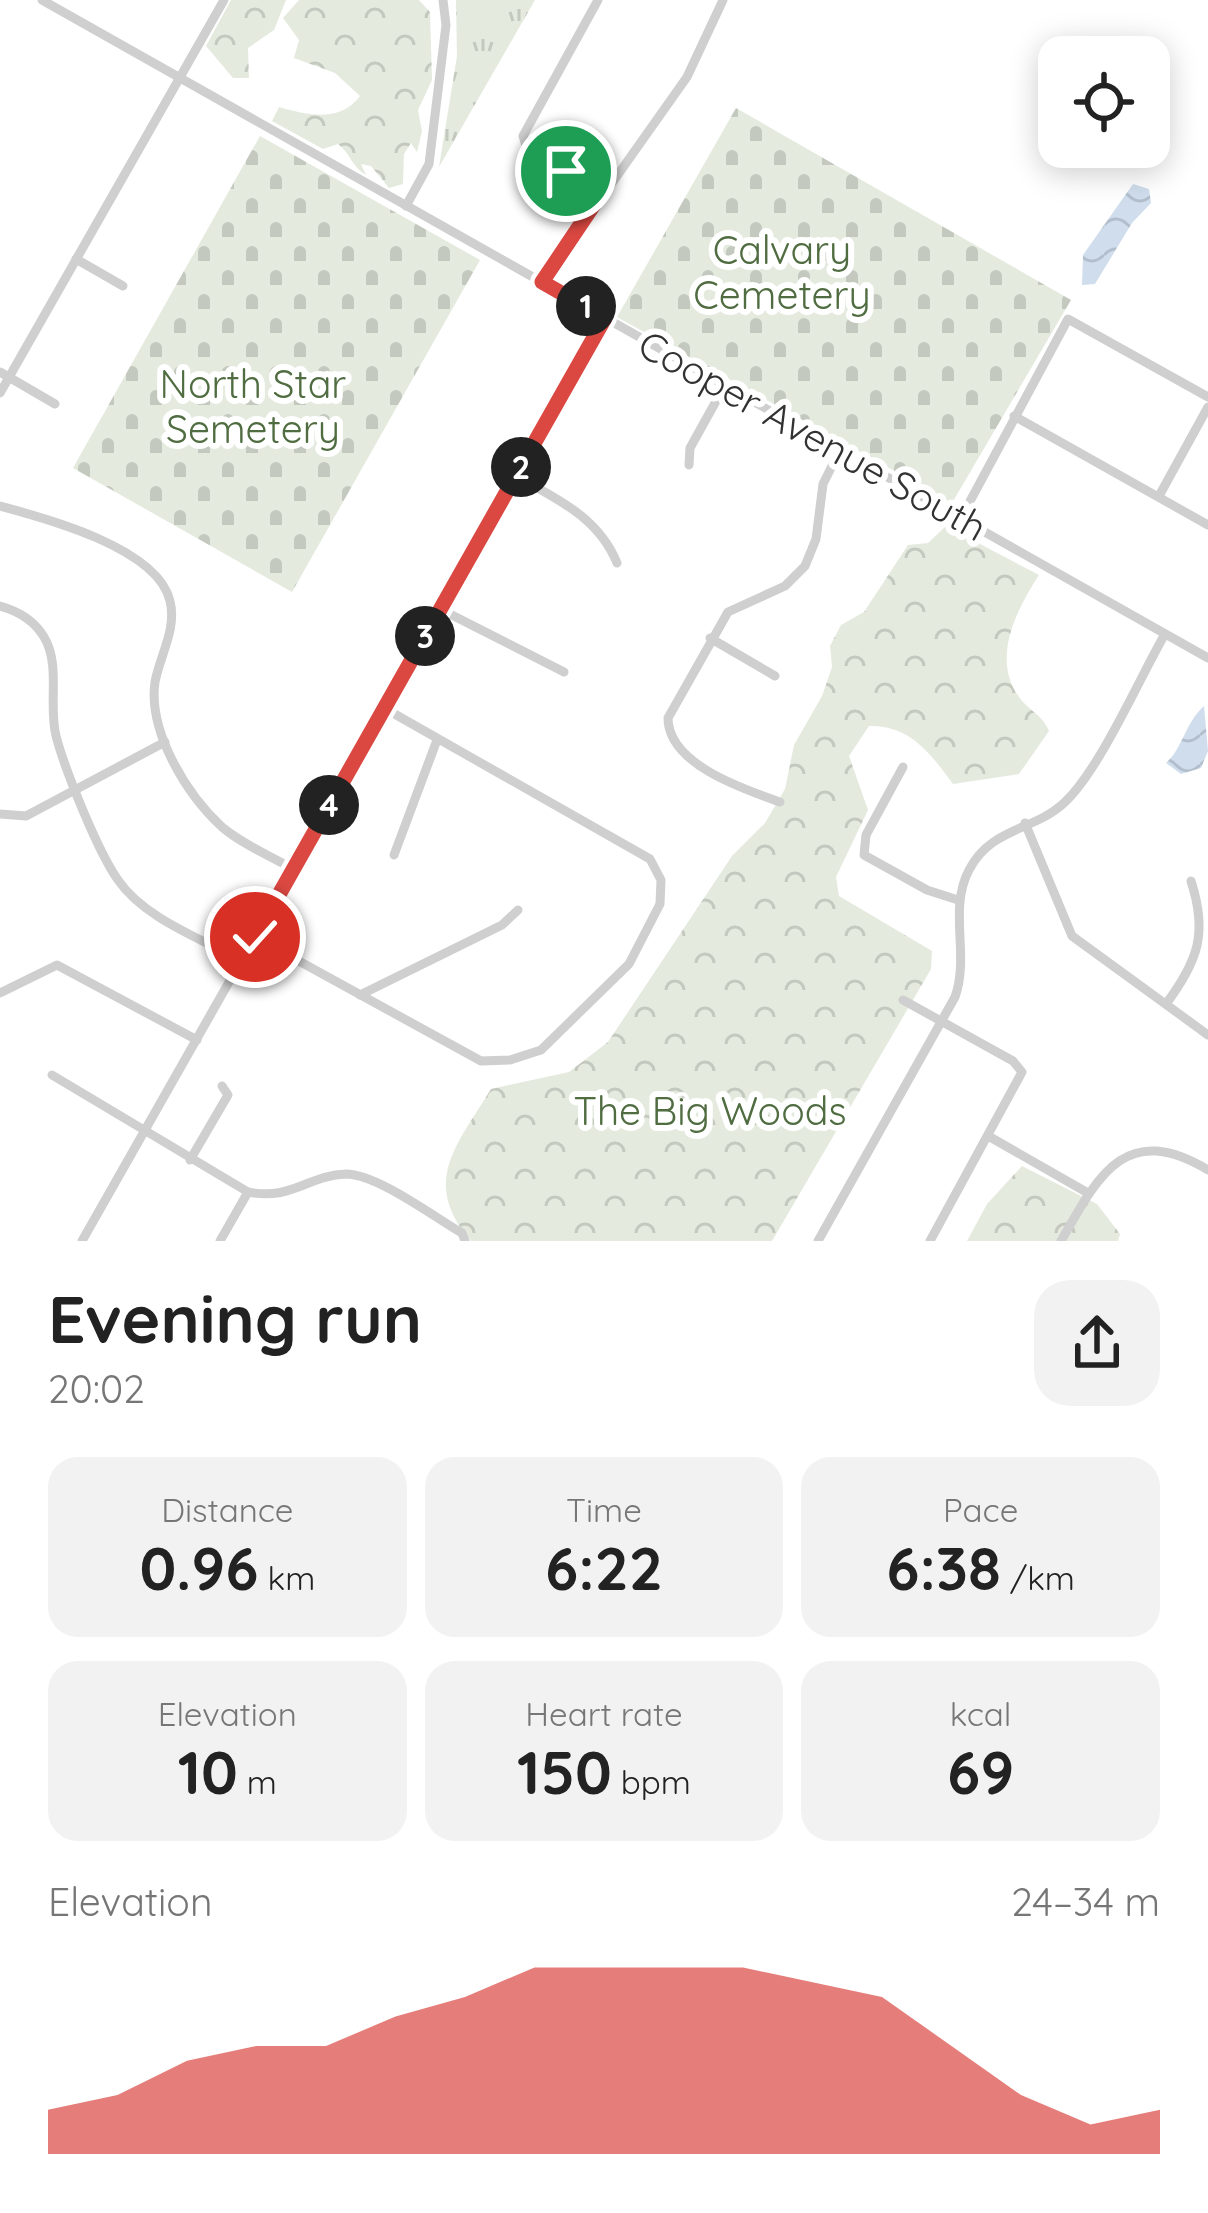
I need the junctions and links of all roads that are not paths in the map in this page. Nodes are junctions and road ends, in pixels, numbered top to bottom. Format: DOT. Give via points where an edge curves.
graph roads {
  1 [pos="42,0"];
  2 [pos="224,0"];
  3 [pos="443,0"];
  4 [pos="598,0"];
  5 [pos="723,0"];
  6 [pos="181,78"];
  7 [pos="599,197"];
  8 [pos="406,206"];
  9 [pos="76,259"];
  10 [pos="542,282"];
  11 [pos="123,286"];
  12 [pos="605,318"];
  13 [pos="4,374"];
  14 [pos="725,385"];
  15 [pos="0,393"];
  16 [pos="1208,397"];
  17 [pos="56,404"];
  18 [pos="1208,407"];
  19 [pos="1014,416"];
  20 [pos="840,450"];
  21 [pos="689,465"];
  22 [pos="516,476"];
  23 [pos="1159,496"];
  24 [pos="0,506"];
  25 [pos="961,518"];
  26 [pos="1208,524"];
  27 [pos="617,563"];
  28 [pos="0,606"];
  29 [pos="440,609"];
  30 [pos="1165,634"];
  31 [pos="710,638"];
  32 [pos="1208,658"];
  33 [pos="564,672"];
  34 [pos="775,676"];
  35 [pos="384,708"];
  36 [pos="657,736"];
  37 [pos="670,736"];
  38 [pos="437,740"];
  39 [pos="165,742"];
  40 [pos="903,767"];
  41 [pos="79,790"];
  42 [pos="780,802"];
  43 [pos="0,814"];
  44 [pos="1025,823"];
  45 [pos="394,855"];
  46 [pos="293,869"];
  47 [pos="1191,881"];
  48 [pos="958,900"];
  49 [pos="518,910"];
  50 [pos="255,937"];
  51 [pos="240,960"];
  52 [pos="0,993"];
  53 [pos="360,995"];
  54 [pos="904,1000"];
  55 [pos="1166,1004"];
  56 [pos="942,1022"];
  57 [pos="1208,1035"];
  58 [pos="196,1040"];
  59 [pos="52,1075"];
  60 [pos="222,1086"];
  61 [pos="144,1132"];
  62 [pos="989,1137"];
  63 [pos="190,1160"];
  64 [pos="1208,1170"];
  65 [pos="248,1192"];
  66 [pos="1088,1193"];
  67 [pos="82,1241"];
  68 [pos="220,1241"];
  69 [pos="465,1241"];
  70 [pos="818,1241"];
  71 [pos="930,1241"];
  72 [pos="1061,1241"];
  1 -- 6 [label="street, Cooper Avenue South"];
  2 -- 6 [label="street"];
  3 -- 8 [label="street" via="429,164"];
  4 -- 7 [label="street" via="523,136 528,152"];
  5 -- 7 [label="street" via="687,77"];
  6 -- 8 [label="street, Cooper Avenue South"];
  6 -- 9 [label="street"];
  7 -- 10 [label="street"];
  8 -- 10 [label="street, Cooper Avenue South"];
  9 -- 11 [label="street"];
  9 -- 13 [label="street"];
  10 -- 12 [label="street, Cooper Avenue South"];
  12 -- 14 [label="street, Cooper Avenue South"];
  12 -- 22 [label="street"];
  13 -- 15 [label="street"];
  13 -- 17 [label="street"];
  14 -- 20 [label="street, Cooper Avenue South"];
  14 -- 21 [label="street" via="690,448"];
  16 -- 19 [label="street" via="1068,319"];
  18 -- 23 [label="street"];
  19 -- 23 [label="street"];
  19 -- 25 [label="street"];
  20 -- 25 [label="street, Cooper Avenue South"];
  20 -- 31 [label="street" via="823,484 805,566 785,586 728,612"];
  22 -- 27 [label="street" via="578,511"];
  22 -- 29 [label="street"];
  23 -- 26 [label="street"];
  24 -- 39 [label="street" via="77,527 155,574 170,599 153,715"];
  25 -- 30 [label="street, Cooper Avenue South"];
  28 -- 41 [label="street" via="44,638 57,738"];
  29 -- 33 [label="street"];
  29 -- 35 [label="street"];
  30 -- 32 [label="street, Cooper Avenue South"];
  30 -- 44 [label="street" via="1069,799"];
  31 -- 34 [label="street"];
  31 -- 37 [label="street" via="671,705"];
  35 -- 38 [label="street"];
  35 -- 46 [label="street"];
  36 -- 37 [label="street"];
  37 -- 42 [label="street" via="689,758"];
  38 -- 45 [label="street"];
  38 -- 53 [label="street" via="650,859 661,880 660,904 629,964 542,1050 481,1061"];
  39 -- 41 [label="street"];
  39 -- 46 [label="street" via="196,799 225,829"];
  40 -- 48 [label="street" via="866,835 864,855"];
  41 -- 43 [label="street" via="26,816"];
  41 -- 51 [label="street" via="119,883 142,906"];
  44 -- 48 [label="street" via="976,858"];
  44 -- 55 [label="street" via="1072,936"];
  46 -- 50 [label="street"];
  47 -- 55 [label="street" via="1205,941"];
  48 -- 56 [label="street" via="962,970"];
  49 -- 53 [label="street"];
  50 -- 51 [label="street"];
  50 -- 53 [label="street"];
  51 -- 58 [label="street"];
  52 -- 58 [label="street" via="57,964"];
  54 -- 56 [label="street"];
  55 -- 57 [label="street"];
  56 -- 62 [label="street" via="1022,1072"];
  56 -- 70 [label="street"];
  58 -- 61 [label="street"];
  59 -- 61 [label="street"];
  60 -- 63 [label="street" via="227,1095"];
  61 -- 63 [label="street"];
  61 -- 67 [label="street"];
  62 -- 66 [label="street"];
  62 -- 71 [label="street"];
  63 -- 65 [label="street"];
  64 -- 66 [label="street" via="1152,1148 1106,1169"];
  65 -- 68 [label="street"];
  65 -- 69 [label="street" via="274,1198 344,1174 366,1177"];
  66 -- 72 [label="street"];
}
